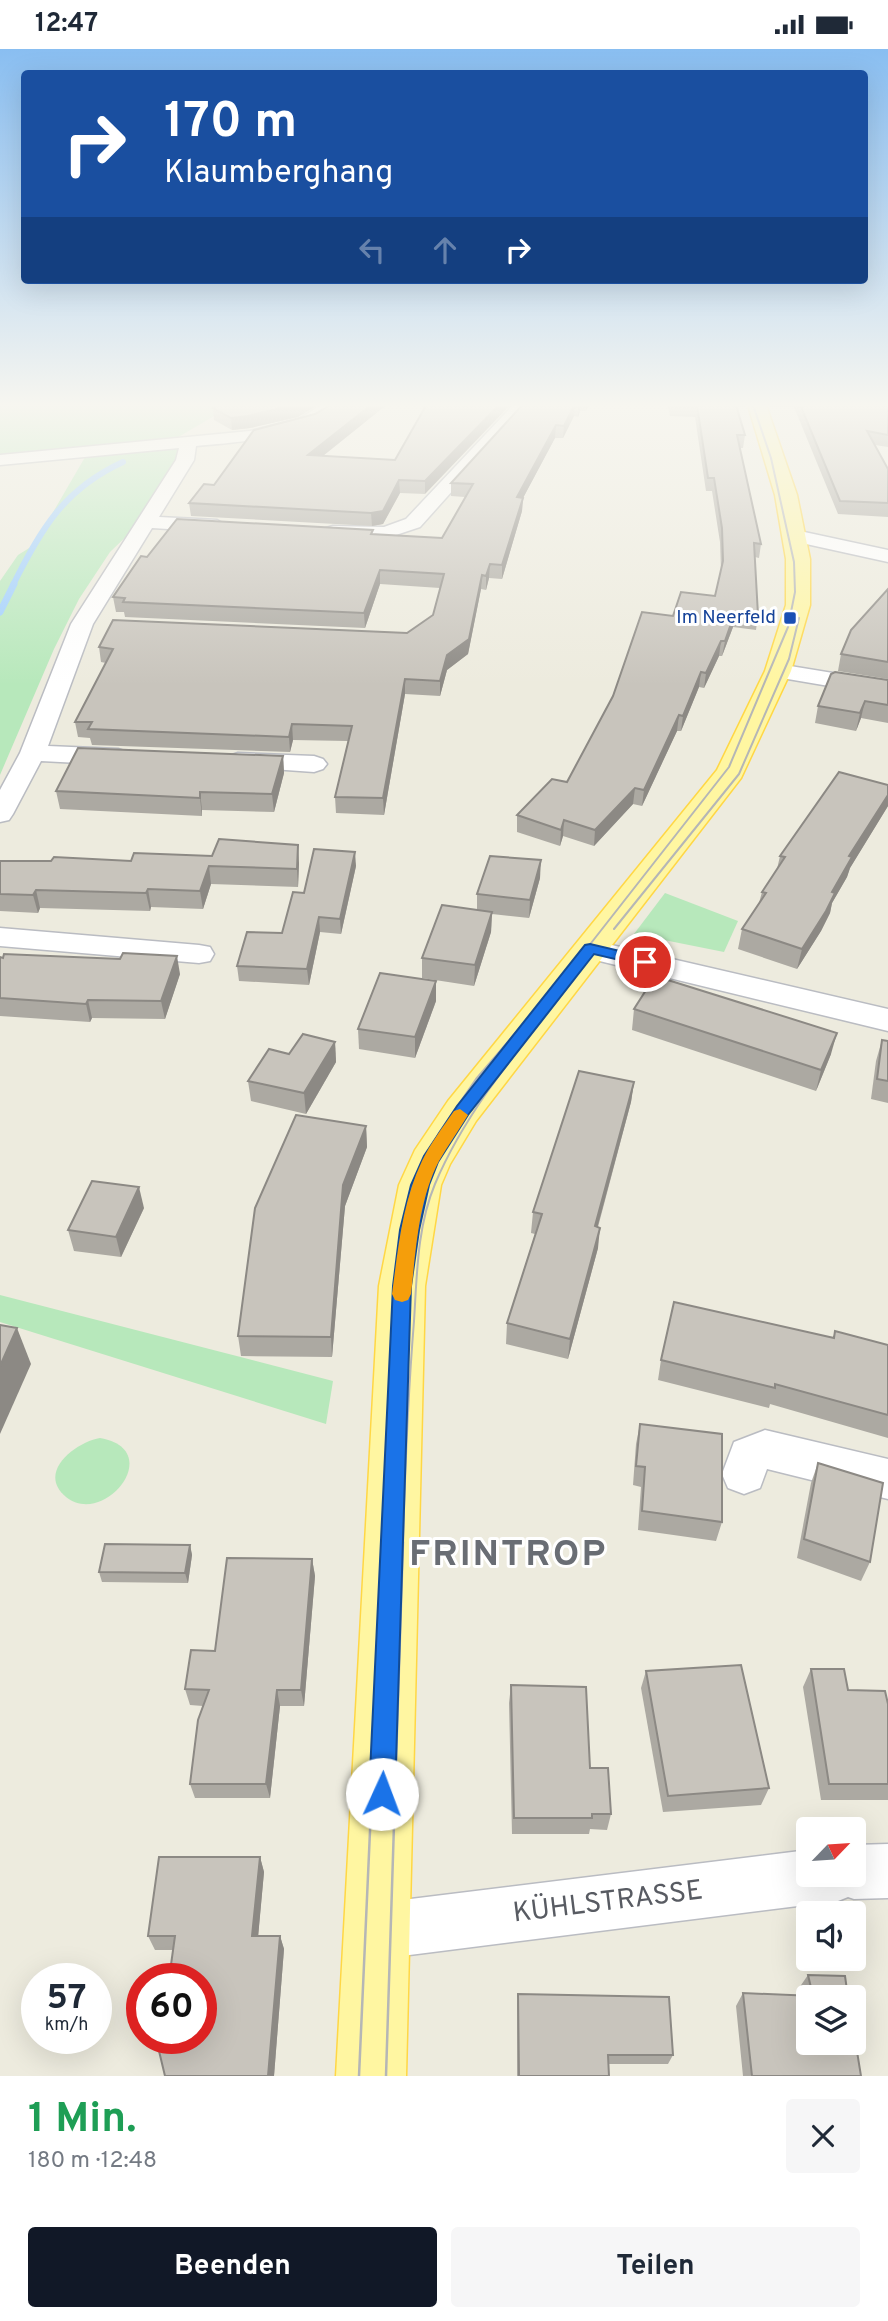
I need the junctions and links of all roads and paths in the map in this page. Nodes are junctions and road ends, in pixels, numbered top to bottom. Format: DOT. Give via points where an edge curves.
graph roads {
  1 [pos="163,497"];
  2 [pos="435,497"];
  3 [pos="785,497"];
  4 [pos="148,522"];
  5 [pos="240,527"];
  6 [pos="320,531"];
  7 [pos="794,535"];
  8 [pos="888,556"];
  9 [pos="82,624"];
  10 [pos="109,626"];
  11 [pos="778,671"];
  12 [pos="888,689"];
  13 [pos="33,754"];
  14 [pos="140,757"];
  15 [pos="220,760"];
  16 [pos="314,764"];
  17 [pos="0,814"];
  18 [pos="0,937"];
  19 [pos="590,949"];
  20 [pos="199,954"];
  21 [pos="888,1020"];
  22 [pos="744,1474"];
  23 [pos="888,1479"];
  24 [pos="888,1871"];
  25 [pos="866,1872"];
  26 [pos="796,1879"];
  27 [pos="378,1931"];
  28 [pos="371,2076"];
  1 -- 4 [label="street"];
  2 -- 6 [label="street" via="407,527 372,534"];
  3 -- 7 [label="main road"];
  4 -- 5 [label="street"];
  4 -- 9 [label="street"];
  7 -- 8 [label="street"];
  7 -- 11 [label="main road" via="798,605"];
  9 -- 10 [label="street"];
  9 -- 13 [label="street"];
  11 -- 12 [label="street"];
  11 -- 19 [label="main road" via="731,772"];
  13 -- 14 [label="street"];
  13 -- 17 [label="street"];
  15 -- 16 [label="street"];
  18 -- 20 [label="street"];
  19 -- 21 [label="street"];
  19 -- 27 [label="main road" via="440,1145 420,1185 410,1230 402,1286 394,1454"];
  22 -- 23 [label="street" via="749,1456 765,1449"];
  24 -- 25 [label="street"];
  26 -- 27 [label="street, KÜHLSTRASSE"];
  27 -- 28 [label="main road"];
}
